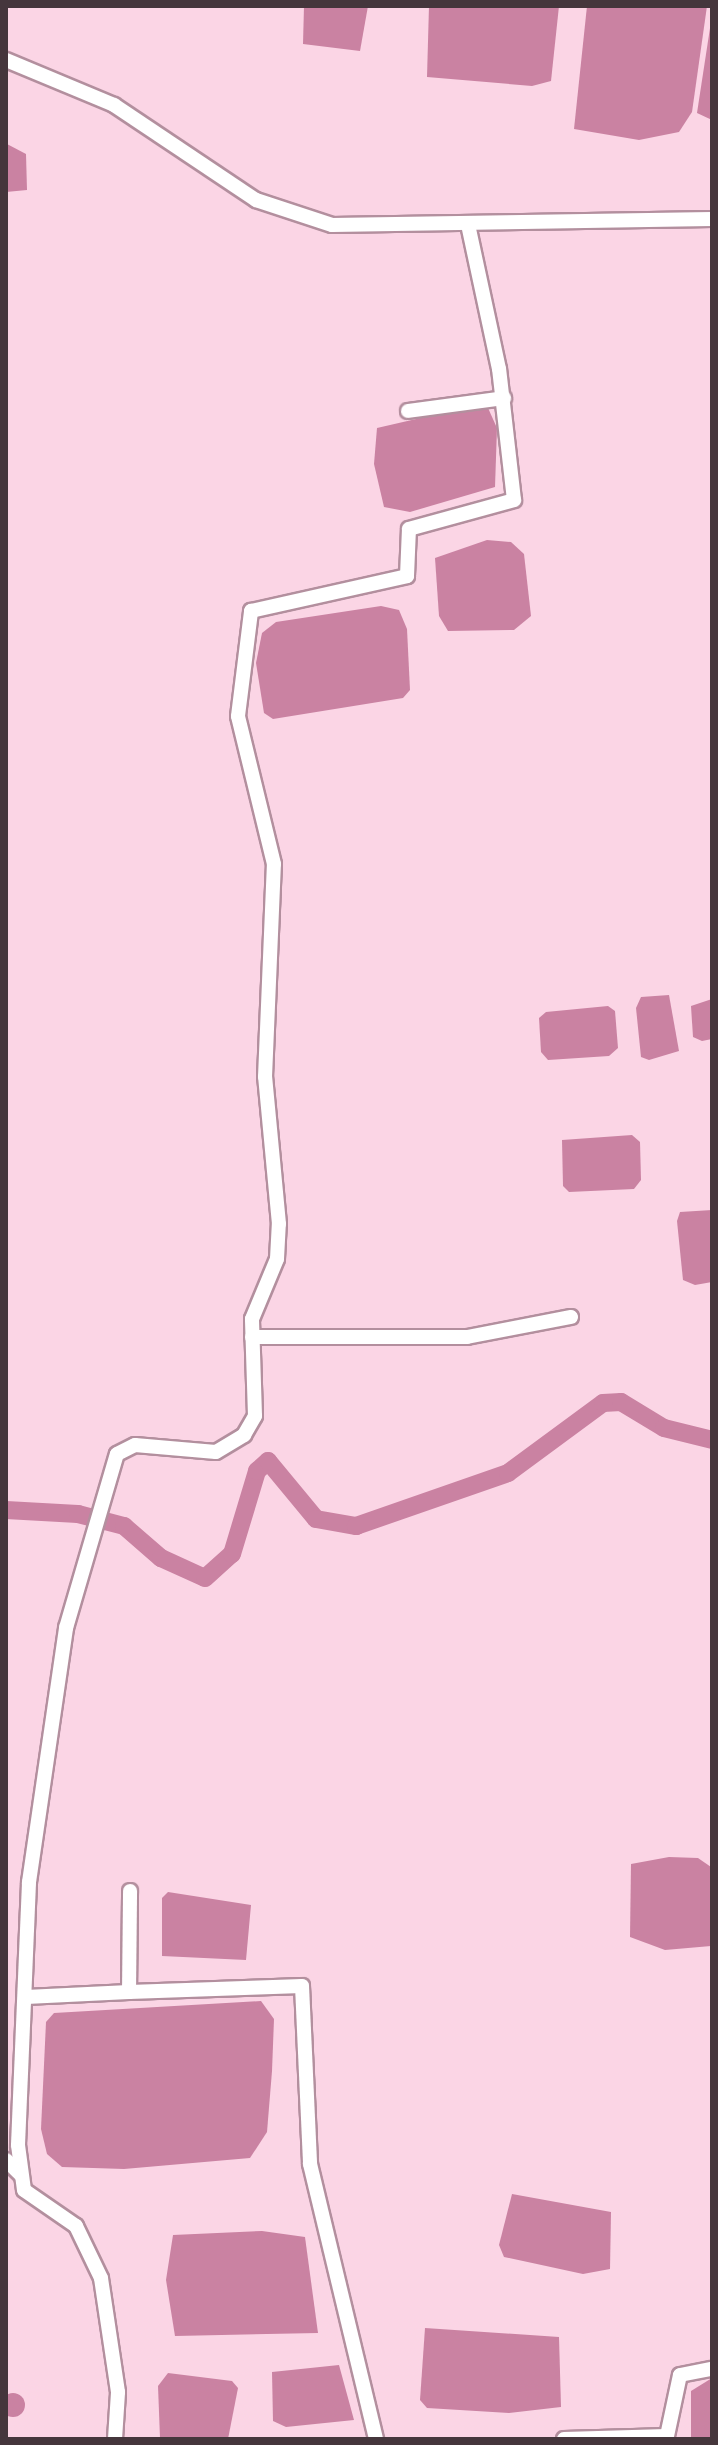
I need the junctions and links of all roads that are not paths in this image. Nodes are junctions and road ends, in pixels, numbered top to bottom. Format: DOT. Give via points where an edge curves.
graph roads {
  1 [pos="6,60"];
  2 [pos="712,219"];
  3 [pos="468,225"];
  4 [pos="504,398"];
  5 [pos="408,411"];
  6 [pos="571,1317"];
  7 [pos="252,1337"];
  8 [pos="130,1891"];
  9 [pos="129,1992"];
  10 [pos="26,1997"];
  11 [pos="6,2160"];
  12 [pos="20,2174"];
  13 [pos="712,2369"];
  14 [pos="668,2438"];
  15 [pos="115,2439"];
  16 [pos="376,2439"];
  17 [pos="564,2439"];
  1 -- 3 [label="street" via="114,105 198,168 305,219 378,229"];
  2 -- 3 [label="street"];
  3 -- 4 [label="street"];
  4 -- 5 [label="street"];
  4 -- 7 [label="street" via="514,500 409,529 407,576 251,611 238,716 274,864 265,1077 279,1224 277,1259 252,1319"];
  6 -- 7 [label="street" via="467,1337"];
  7 -- 10 [label="street" via="255,1416 244,1435 216,1452 135,1445 117,1454 66,1628 29,1882"];
  8 -- 9 [label="street"];
  9 -- 10 [label="street"];
  9 -- 16 [label="street" via="302,1986 310,2164"];
  10 -- 12 [label="street"];
  11 -- 12 [label="street"];
  12 -- 15 [label="street" via="31,2199 76,2226 101,2278 118,2392"];
  13 -- 14 [label="street" via="680,2375"];
  14 -- 17 [label="street"];
}
